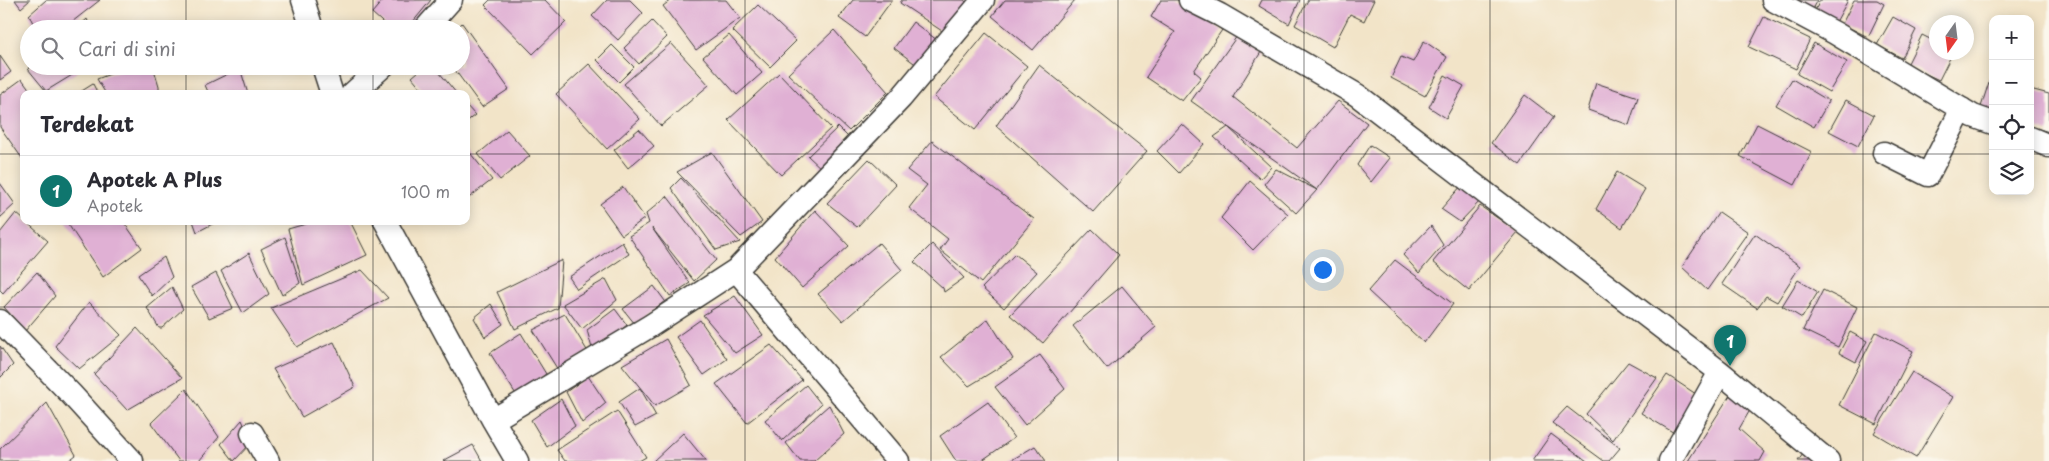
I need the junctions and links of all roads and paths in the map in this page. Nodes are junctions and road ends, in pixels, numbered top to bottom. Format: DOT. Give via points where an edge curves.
graph roads {
  1 [pos="303,0"];
  2 [pos="451,0"];
  3 [pos="983,0"];
  4 [pos="1190,0"];
  5 [pos="1773,0"];
  6 [pos="309,20"];
  7 [pos="433,20"];
  8 [pos="326,75"];
  9 [pos="373,75"];
  10 [pos="331,90"];
  11 [pos="356,90"];
  12 [pos="1962,109"];
  13 [pos="1989,122"];
  14 [pos="2034,140"];
  15 [pos="2049,146"];
  16 [pos="1884,154"];
  17 [pos="387,225"];
  18 [pos="736,270"];
  19 [pos="0,321"];
  20 [pos="1720,372"];
  21 [pos="493,420"];
  22 [pos="252,433"];
  23 [pos="132,461"];
  24 [pos="268,461"];
  25 [pos="517,461"];
  26 [pos="898,461"];
  27 [pos="1670,461"];
  28 [pos="1828,461"];
  1 -- 6 [label="street"];
  2 -- 7 [label="street"];
  3 -- 18 [label="street" via="901,98"];
  4 -- 20 [label="street" via="1357,95"];
  5 -- 12 [label="street"];
  8 -- 10 [label="street"];
  9 -- 11 [label="street"];
  12 -- 13 [label="street"];
  12 -- 16 [label="street" via="1928,175"];
  14 -- 15 [label="street"];
  17 -- 21 [label="street"];
  18 -- 21 [label="street" via="642,331"];
  18 -- 26 [label="street"];
  19 -- 23 [label="street"];
  20 -- 27 [label="street"];
  20 -- 28 [label="street"];
  21 -- 25 [label="street"];
  22 -- 24 [label="street"];
}
